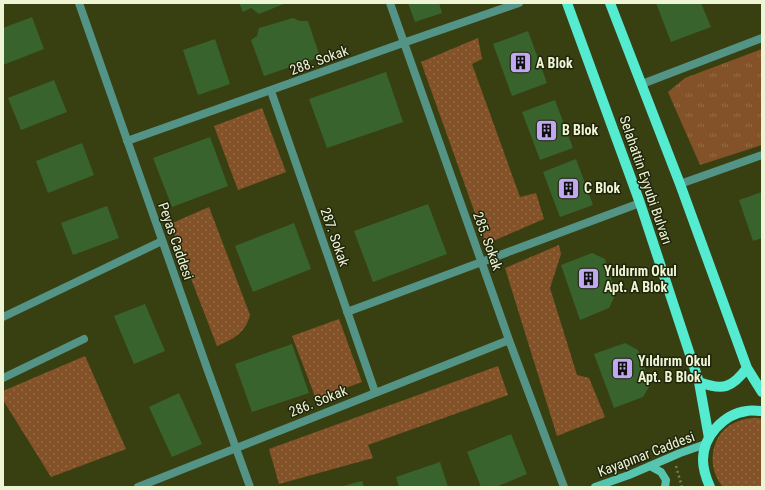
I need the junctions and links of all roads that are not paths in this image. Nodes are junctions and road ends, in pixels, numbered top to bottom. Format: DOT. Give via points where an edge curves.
graph roads {
  1 [pos="79,3"];
  2 [pos="390,3"];
  3 [pos="519,3"];
  4 [pos="567,3"];
  5 [pos="610,3"];
  6 [pos="762,38"];
  7 [pos="404,43"];
  8 [pos="642,84"];
  9 [pos="271,91"];
  10 [pos="127,141"];
  11 [pos="762,155"];
  12 [pos="680,184"];
  13 [pos="640,203"];
  14 [pos="162,241"];
  15 [pos="482,261"];
  16 [pos="347,312"];
  17 [pos="3,317"];
  18 [pos="84,339"];
  19 [pos="509,340"];
  20 [pos="747,368"];
  21 [pos="3,378"];
  22 [pos="699,382"];
  23 [pos="375,392"];
  24 [pos="762,392"];
  25 [pos="762,411"];
  26 [pos="707,441"];
  27 [pos="235,448"];
  28 [pos="650,466"];
  29 [pos="138,487"];
  30 [pos="250,487"];
  31 [pos="564,487"];
  32 [pos="595,487"];
  33 [pos="664,487"];
  34 [pos="710,487"];
  1 -- 10 [label="street, Peyas Caddesi"];
  2 -- 7 [label="street, 285. Sokak"];
  3 -- 7 [label="street, 288. Sokak"];
  4 -- 13 [label="main road, Selahattin Eyyubi Bulvarı"];
  5 -- 8 [label="main road, Selahattin Eyyubi Bulvarı"];
  6 -- 8 [label="street"];
  7 -- 9 [label="street, 288. Sokak"];
  7 -- 15 [label="street, 285. Sokak"];
  8 -- 12 [label="main road, Selahattin Eyyubi Bulvarı"];
  9 -- 10 [label="street, 288. Sokak"];
  9 -- 16 [label="street, 287. Sokak"];
  10 -- 14 [label="street, Peyas Caddesi"];
  11 -- 12 [label="street"];
  12 -- 20 [label="main road, Selahattin Eyyubi Bulvarı"];
  13 -- 15 [label="street"];
  13 -- 22 [label="main road, Selahattin Eyyubi Bulvarı"];
  14 -- 17 [label="street"];
  14 -- 27 [label="street, Peyas Caddesi"];
  15 -- 16 [label="street"];
  15 -- 19 [label="street, 285. Sokak"];
  16 -- 23 [label="street, 287. Sokak"];
  18 -- 21 [label="street"];
  19 -- 23 [label="street, 286. Sokak"];
  19 -- 31 [label="street, 285. Sokak"];
  20 -- 22 [label="main road" via="739,380 728,386 712,387"];
  20 -- 24 [label="main road, Selahattin Eyyubi Bulvarı"];
  22 -- 26 [label="main road, Selahattin Eyyubi Bulvarı"];
  23 -- 27 [label="street, 286. Sokak"];
  25 -- 26 [label="main road" via="746,411 731,416 718,425"];
  26 -- 28 [label="main road, Kayapınar Caddesi"];
  26 -- 34 [label="main road" via="703,459 704,474"];
  27 -- 29 [label="street, 286. Sokak"];
  27 -- 30 [label="street, Peyas Caddesi"];
  28 -- 32 [label="main road, Kayapınar Caddesi"];
  28 -- 33 [label="main road" via="661,472 666,480"];
}
